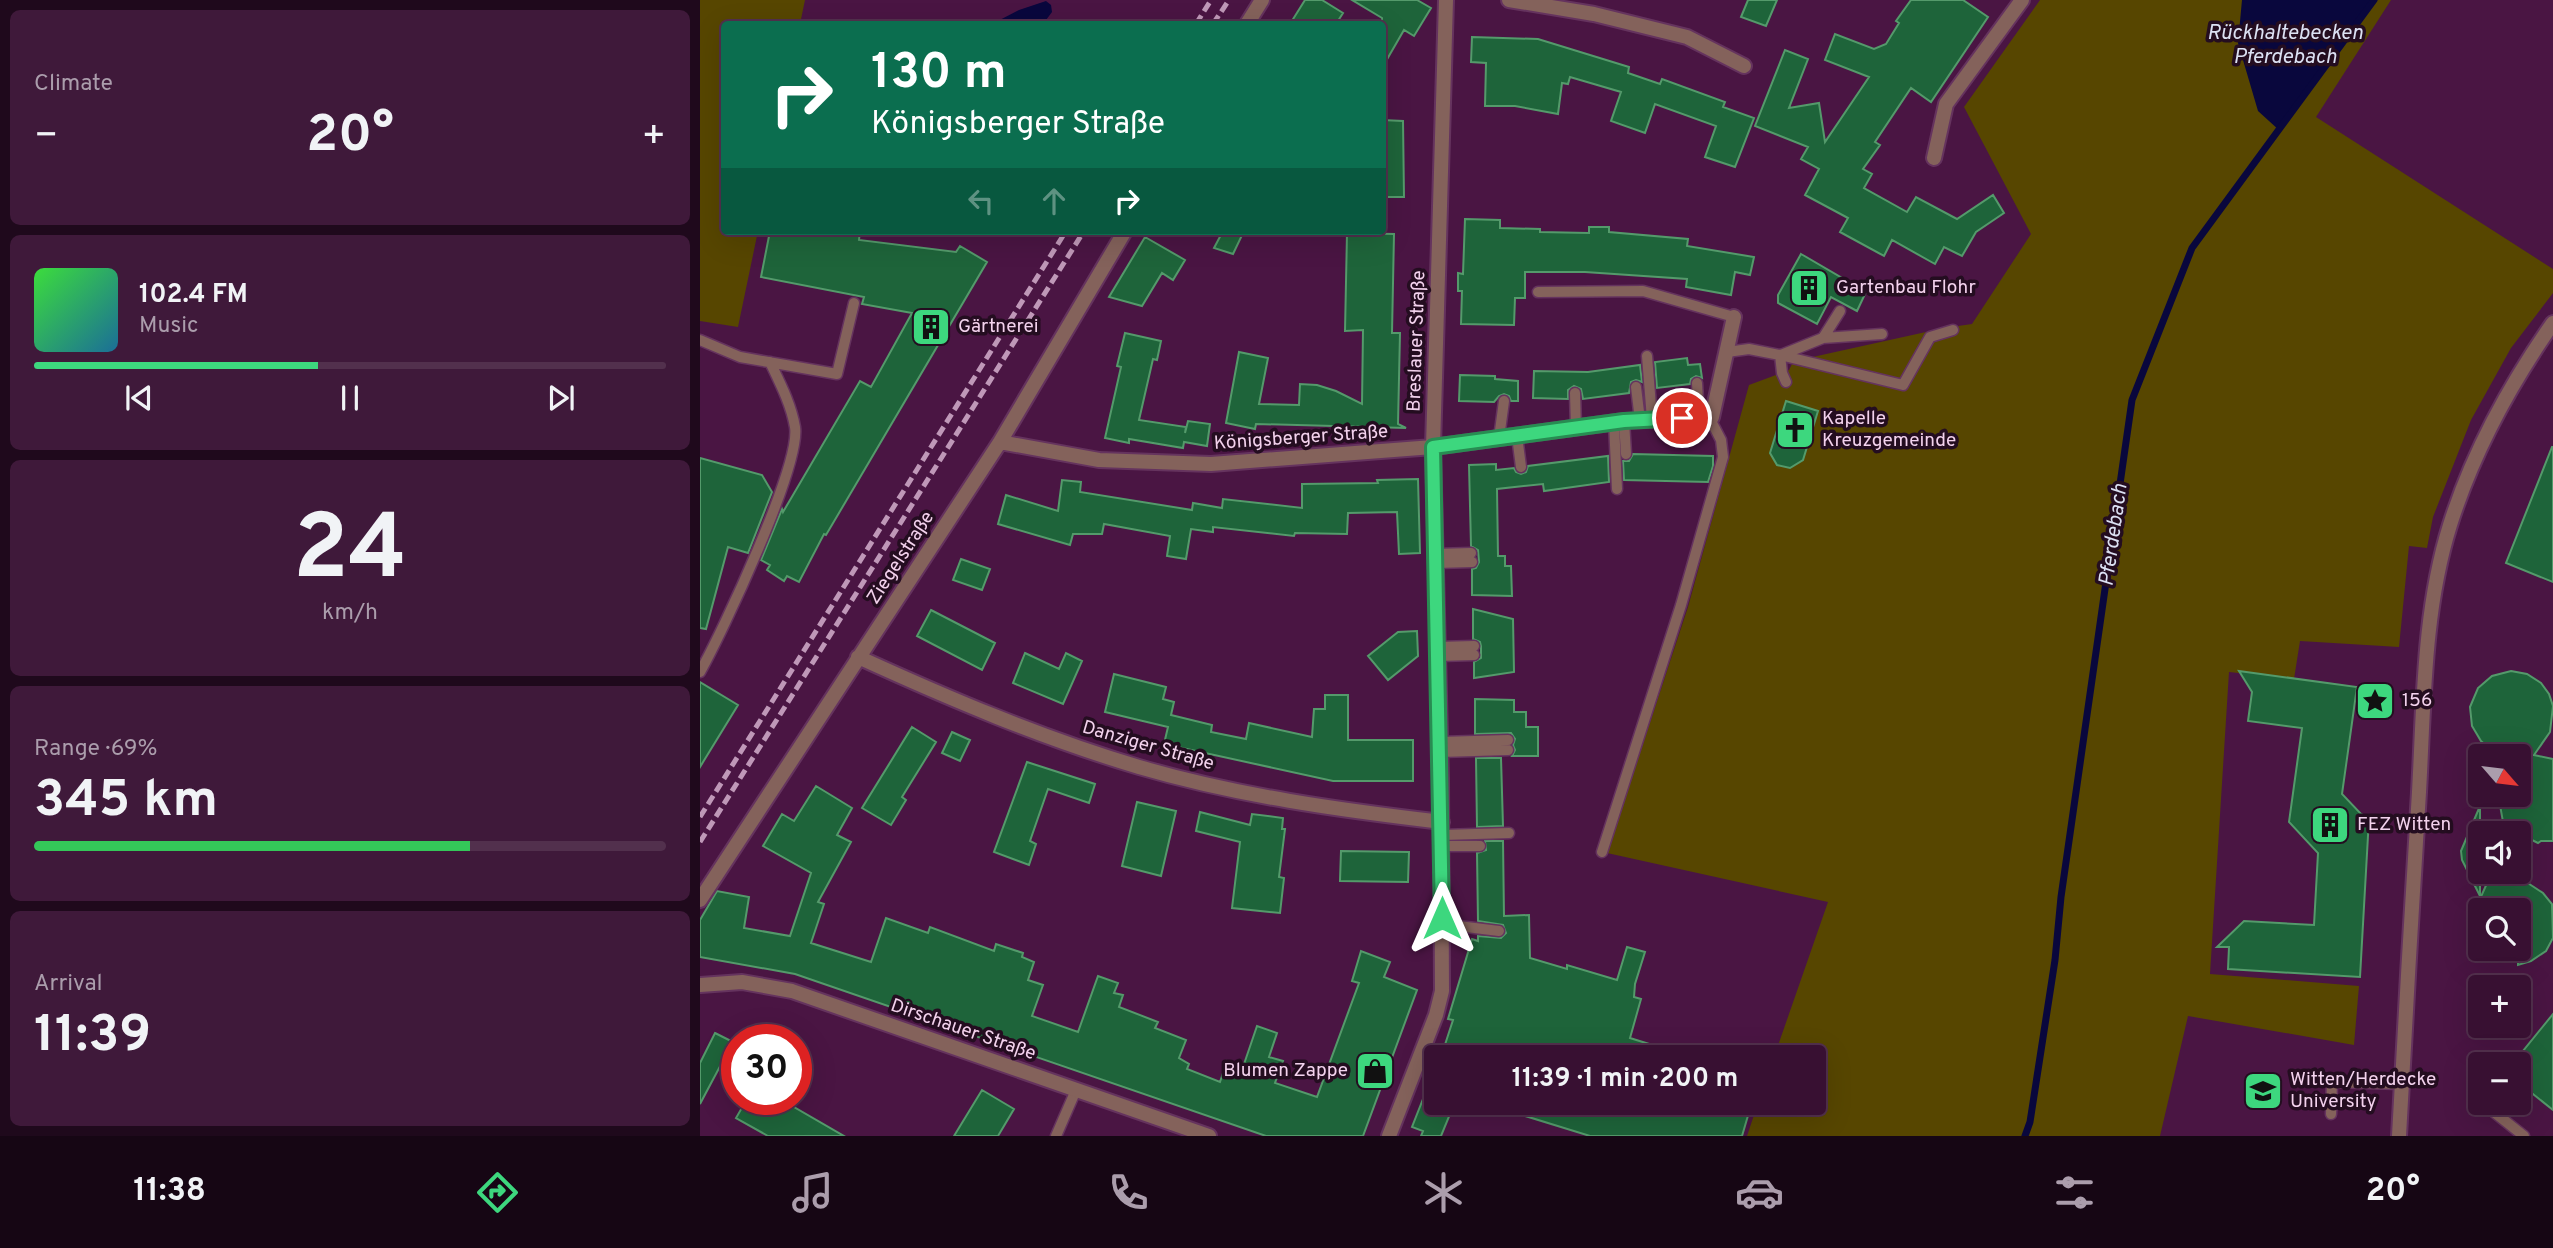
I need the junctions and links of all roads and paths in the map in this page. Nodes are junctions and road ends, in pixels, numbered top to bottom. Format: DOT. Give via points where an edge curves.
graph roads {
  1 [pos="1262,0"];
  2 [pos="1446,0"];
  3 [pos="1509,0"];
  4 [pos="2022,0"];
  5 [pos="1249,21"];
  6 [pos="1744,66"];
  7 [pos="1934,158"];
  8 [pos="1123,235"];
  9 [pos="1538,292"];
  10 [pos="854,303"];
  11 [pos="1840,311"];
  12 [pos="1734,317"];
  13 [pos="2553,323"];
  14 [pos="1954,330"];
  15 [pos="1882,334"];
  16 [pos="1823,338"];
  17 [pos="700,340"];
  18 [pos="1727,352"];
  19 [pos="1780,355"];
  20 [pos="1647,356"];
  21 [pos="770,362"];
  22 [pos="1786,382"];
  23 [pos="1697,383"];
  24 [pos="1636,387"];
  25 [pos="1575,393"];
  26 [pos="1504,401"];
  27 [pos="1704,417"];
  28 [pos="1646,420"];
  29 [pos="1619,422"];
  30 [pos="1577,428"];
  31 [pos="1517,436"];
  32 [pos="1499,438"];
  33 [pos="1000,442"];
  34 [pos="1433,447"];
  35 [pos="1626,454"];
  36 [pos="1521,467"];
  37 [pos="1617,489"];
  38 [pos="1472,557"];
  39 [pos="1436,558"];
  40 [pos="1438,651"];
  41 [pos="1474,651"];
  42 [pos="859,657"];
  43 [pos="700,672"];
  44 [pos="1508,745"];
  45 [pos="1440,747"];
  46 [pos="1509,833"];
  47 [pos="1442,834"];
  48 [pos="1480,846"];
  49 [pos="1602,852"];
  50 [pos="700,900"];
  51 [pos="1442,924"];
  52 [pos="1499,931"];
  53 [pos="700,985"];
  54 [pos="2402,1084"];
  55 [pos="1076,1090"];
  56 [pos="2331,1114"];
  57 [pos="2498,1115"];
  58 [pos="1056,1136"];
  59 [pos="1209,1136"];
  60 [pos="1390,1136"];
  61 [pos="2399,1136"];
  62 [pos="2524,1136"];
  1 -- 5 [label="street"];
  2 -- 34 [label="street, Breslauer Straße"];
  3 -- 6 [label="street" via="1594,14 1687,37"];
  4 -- 7 [label="street" via="1946,104"];
  8 -- 33 [label="street, Ziegelstraße"];
  9 -- 12 [label="lane" via="1643,291"];
  10 -- 21 [label="lane" via="837,374"];
  11 -- 16 [label="lane"];
  12 -- 18 [label="street"];
  13 -- 54 [label="street" via="2489,426 2449,526 2438,575 2425,668"];
  14 -- 19 [label="lane" via="1930,337 1903,385"];
  15 -- 16 [label="lane"];
  16 -- 19 [label="lane"];
  17 -- 21 [label="lane" via="740,357"];
  18 -- 19 [label="lane" via="1749,349"];
  18 -- 27 [label="street" via="1712,416"];
  19 -- 22 [label="lane"];
  20 -- 28 [label="lane"];
  21 -- 43 [label="lane" via="796,429 791,458 740,588"];
  23 -- 27 [label="lane"];
  24 -- 28 [label="lane"];
  25 -- 30 [label="lane"];
  26 -- 32 [label="lane"];
  27 -- 28 [label="street, Königsberger Straße"];
  27 -- 49 [label="lane" via="1721,440 1723,457"];
  28 -- 29 [label="street, Königsberger Straße"];
  29 -- 30 [label="street, Königsberger Straße"];
  29 -- 35 [label="lane"];
  29 -- 37 [label="lane"];
  30 -- 31 [label="street, Königsberger Straße"];
  31 -- 32 [label="street, Königsberger Straße"];
  31 -- 36 [label="lane"];
  32 -- 34 [label="street, Königsberger Straße"];
  33 -- 34 [label="street, Königsberger Straße" via="1098,460 1187,464"];
  33 -- 42 [label="street, Ziegelstraße"];
  34 -- 39 [label="street, Breslauer Straße"];
  38 -- 39 [label="lane"];
  39 -- 40 [label="street, Breslauer Straße"];
  40 -- 41 [label="lane"];
  40 -- 45 [label="street, Breslauer Straße"];
  42 -- 47 [label="street, Danziger Straße" via="990,715 1143,768"];
  42 -- 50 [label="street, Ziegelstraße"];
  44 -- 45 [label="lane"];
  45 -- 47 [label="street, Breslauer Straße"];
  46 -- 47 [label="lane"];
  47 -- 48 [label="lane"];
  47 -- 51 [label="street, Breslauer Straße"];
  51 -- 52 [label="lane"];
  51 -- 60 [label="street, Breslauer Straße" via="1440,1002"];
  53 -- 55 [label="street, Dirschauer Straße" via="742,982 792,991"];
  54 -- 56 [label="lane" via="2332,1082"];
  54 -- 61 [label="street"];
  55 -- 58 [label="lane"];
  55 -- 59 [label="street, Dirschauer Straße"];
  57 -- 62 [label="lane"];
}
